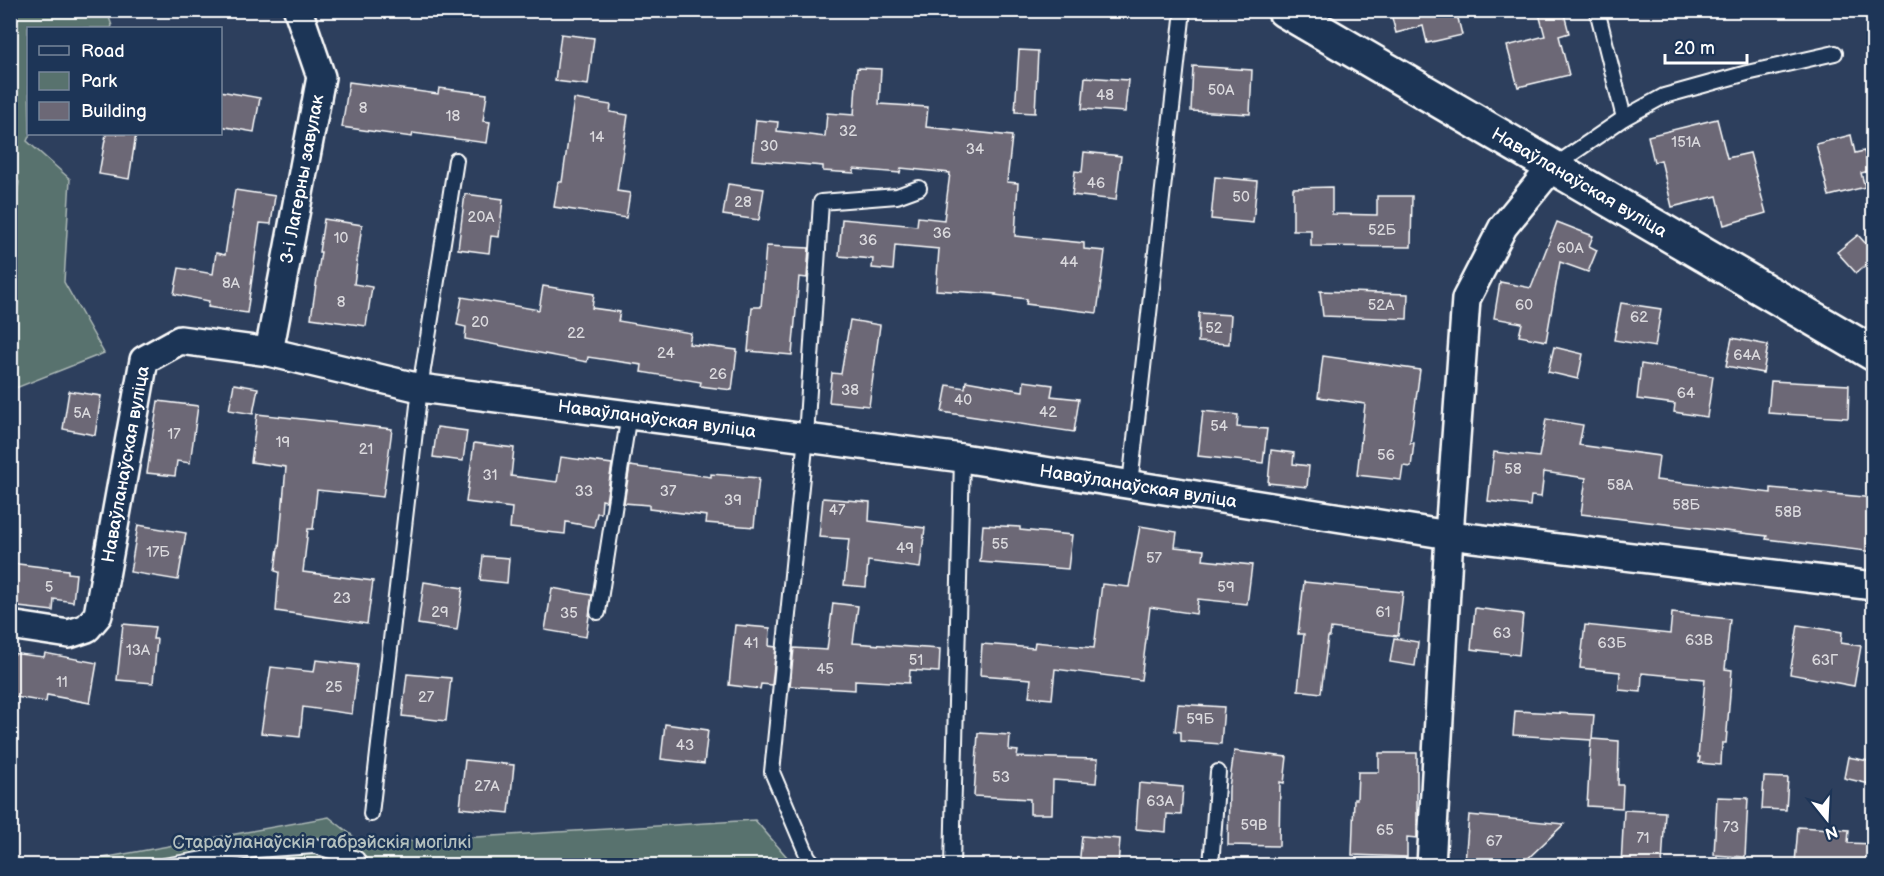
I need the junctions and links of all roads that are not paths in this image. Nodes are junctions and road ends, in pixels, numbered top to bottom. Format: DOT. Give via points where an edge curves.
graph roads {
  1 [pos="298,10"];
  2 [pos="1183,10"];
  3 [pos="1284,10"];
  4 [pos="1597,10"];
  5 [pos="1835,54"];
  6 [pos="1624,118"];
  7 [pos="456,159"];
  8 [pos="1552,167"];
  9 [pos="919,188"];
  10 [pos="268,352"];
  11 [pos="1874,354"];
  12 [pos="420,388"];
  13 [pos="629,414"];
  14 [pos="806,437"];
  15 [pos="962,458"];
  16 [pos="1131,484"];
  17 [pos="1449,535"];
  18 [pos="1874,586"];
  19 [pos="598,612"];
  20 [pos="10,625"];
  21 [pos="1218,772"];
  22 [pos="372,814"];
  23 [pos="164,866"];
  24 [pos="360,866"];
  25 [pos="816,866"];
  26 [pos="952,866"];
  27 [pos="1211,866"];
  28 [pos="1431,866"];
  1 -- 10 [label="street, 3-і Лагерны завулак" via="321,77"];
  2 -- 16 [label="lane"];
  3 -- 8 [label="street, Наваўланаўская вуліца"];
  4 -- 6 [label="lane"];
  5 -- 6 [label="lane" via="1664,96"];
  6 -- 8 [label="lane"];
  7 -- 12 [label="lane"];
  8 -- 11 [label="street, Наваўланаўская вуліца"];
  8 -- 17 [label="street" via="1503,227 1466,299"];
  9 -- 14 [label="lane" via="897,196 821,202"];
  10 -- 12 [label="street, Наваўланаўская вуліца"];
  10 -- 20 [label="street, Наваўланаўская вуліца" via="180,340 144,360 98,615 87,628 69,634"];
  12 -- 13 [label="street, Наваўланаўская вуліца"];
  12 -- 22 [label="lane"];
  13 -- 14 [label="street, Наваўланаўская вуліца"];
  13 -- 19 [label="lane"];
  14 -- 15 [label="street, Наваўланаўская вуліца"];
  14 -- 25 [label="lane" via="772,772 808,857"];
  15 -- 16 [label="street, Наваўланаўская вуліца"];
  15 -- 26 [label="lane"];
  16 -- 17 [label="street, Наваўланаўская вуліца"];
  17 -- 18 [label="street, Наваўланаўская вуліца"];
  17 -- 28 [label="street"];
  21 -- 27 [label="lane"];
  23 -- 24 [label="lane" via="255,850 315,846 357,859"];
}
